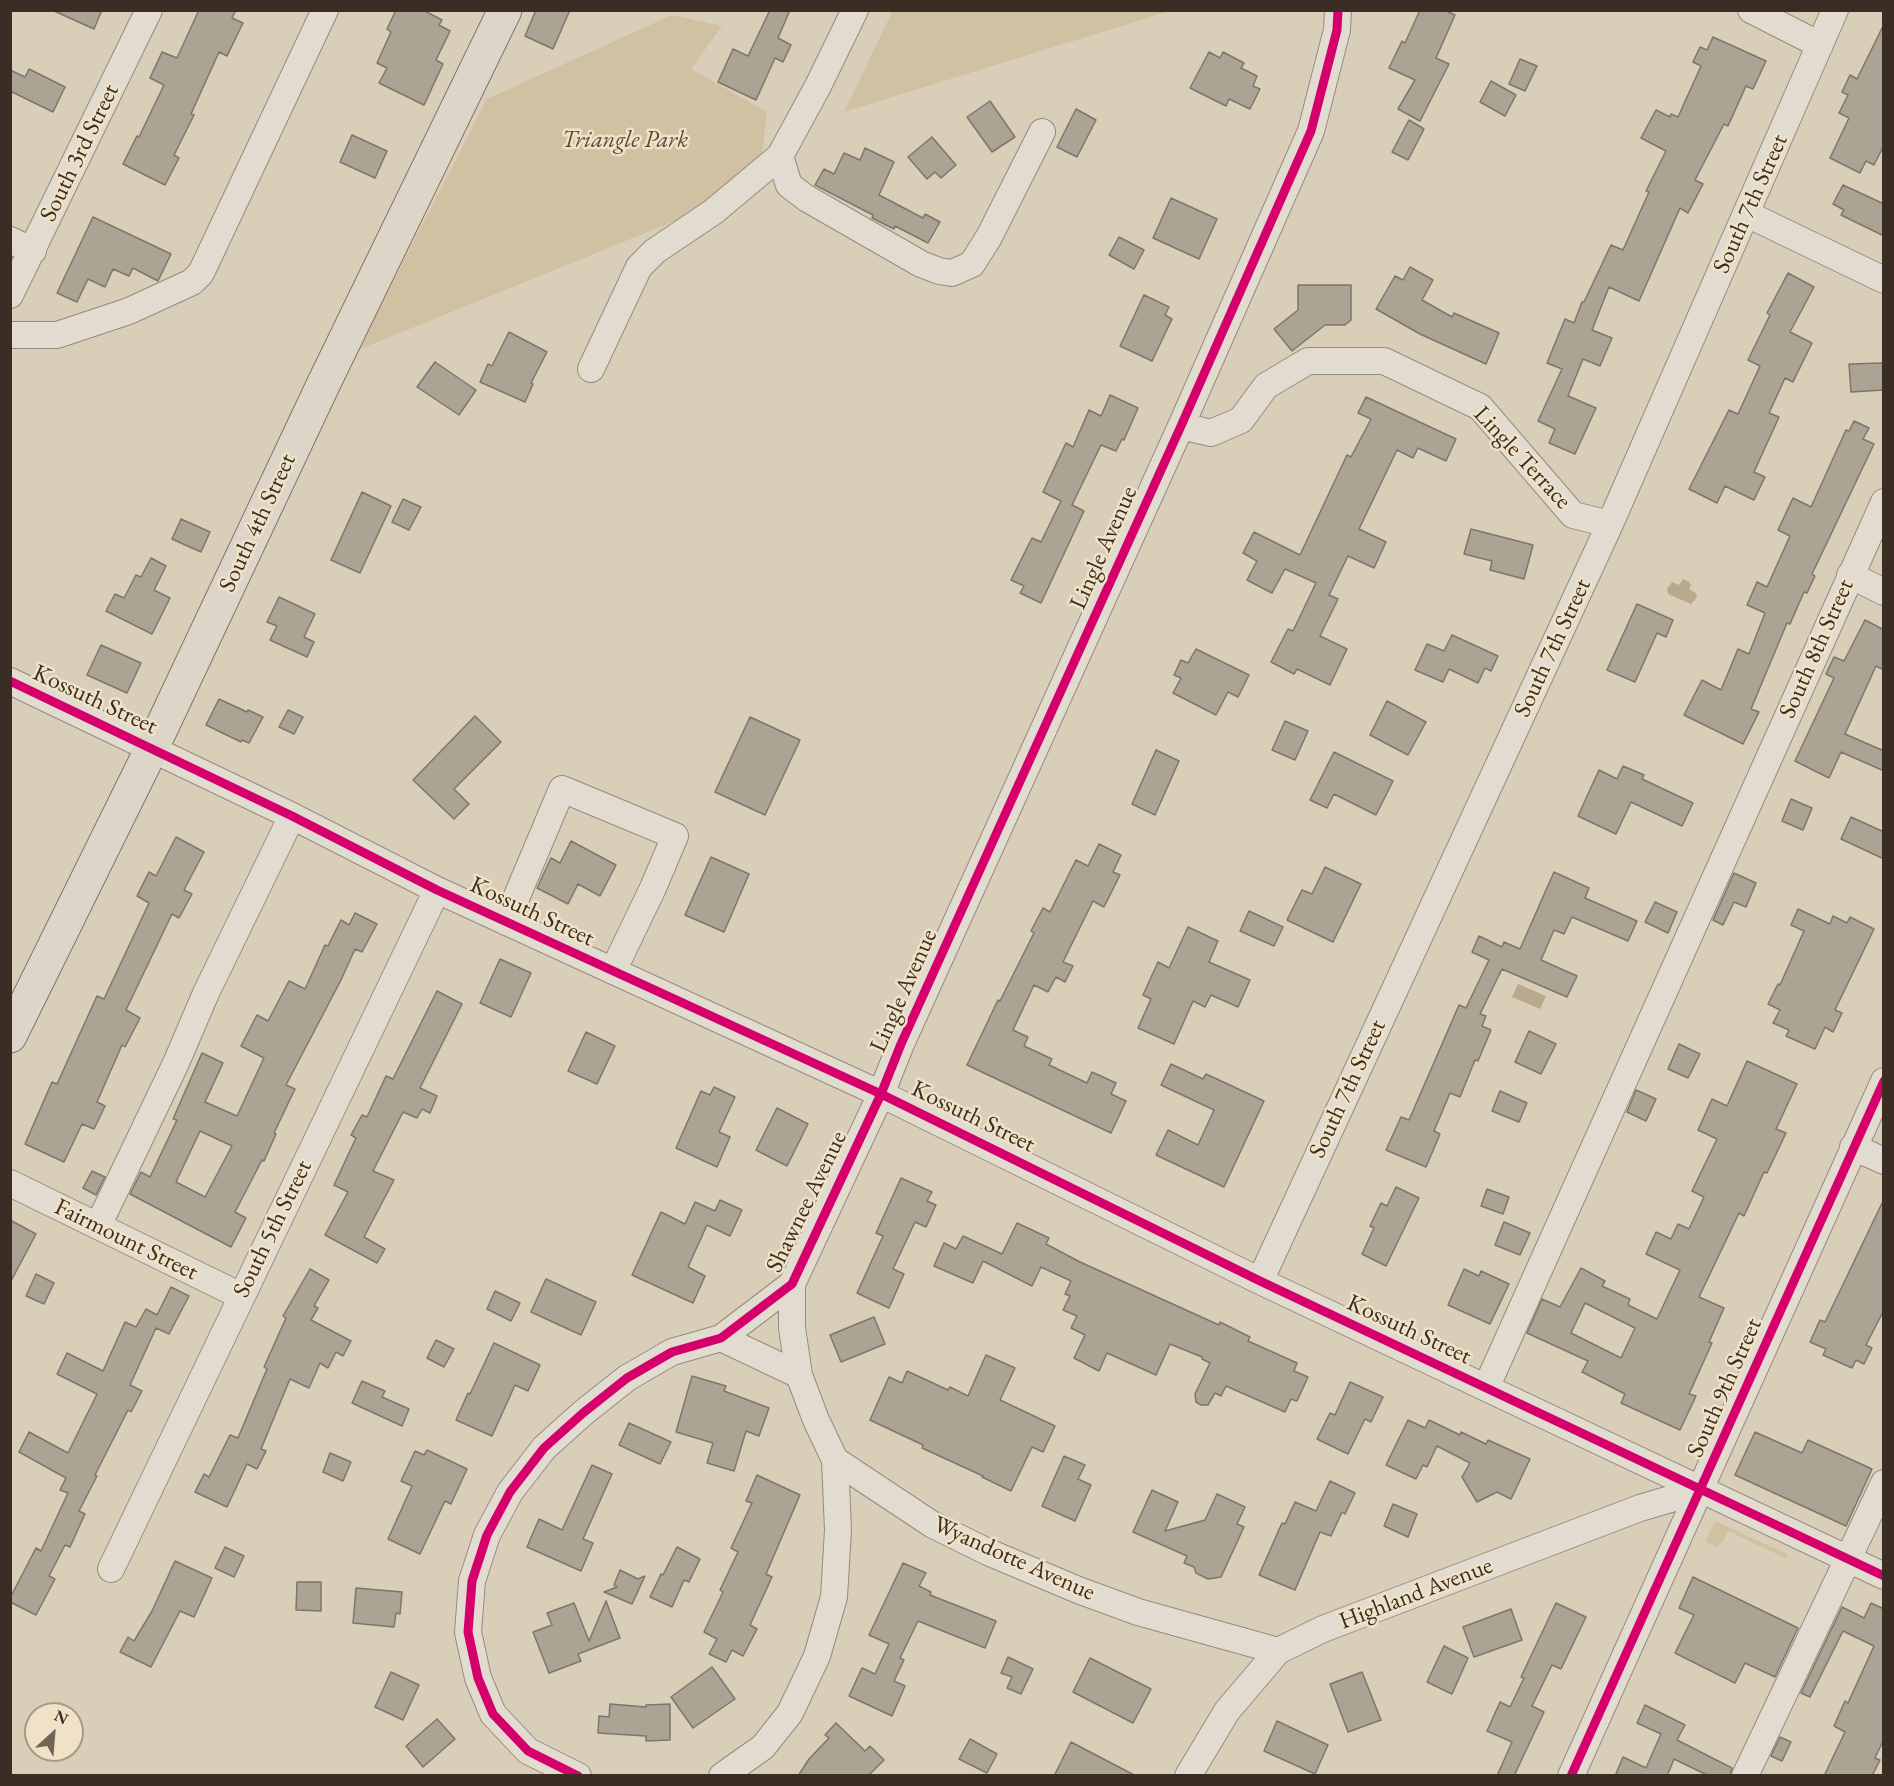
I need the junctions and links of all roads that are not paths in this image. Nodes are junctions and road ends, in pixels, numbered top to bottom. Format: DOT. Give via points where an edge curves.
graph roads {
  1 [pos="148,10"];
  2 [pos="325,10"];
  3 [pos="505,10"];
  4 [pos="855,10"];
  5 [pos="1338,10"];
  6 [pos="1751,10"];
  7 [pos="1835,10"];
  8 [pos="1820,45"];
  9 [pos="1042,132"];
  10 [pos="780,156"];
  11 [pos="1747,214"];
  12 [pos="22,245"];
  13 [pos="1884,280"];
  14 [pos="10,295"];
  15 [pos="10,335"];
  16 [pos="591,369"];
  17 [pos="1181,426"];
  18 [pos="1884,502"];
  19 [pos="1611,524"];
  20 [pos="1850,575"];
  21 [pos="1884,592"];
  22 [pos="10,681"];
  23 [pos="152,748"];
  24 [pos="292,816"];
  25 [pos="437,890"];
  26 [pos="506,922"];
  27 [pos="614,971"];
  28 [pos="10,1036"];
  29 [pos="1884,1081"];
  30 [pos="881,1094"];
  31 [pos="1853,1147"];
  32 [pos="1884,1161"];
  33 [pos="10,1183"];
  34 [pos="98,1226"];
  35 [pos="1260,1281"];
  36 [pos="792,1284"];
  37 [pos="241,1296"];
  38 [pos="721,1338"];
  39 [pos="799,1375"];
  40 [pos="1486,1388"];
  41 [pos="835,1460"];
  42 [pos="1884,1483"];
  43 [pos="1701,1490"];
  44 [pos="1848,1559"];
  45 [pos="111,1569"];
  46 [pos="1884,1576"];
  47 [pos="1278,1651"];
  48 [pos="578,1776"];
  49 [pos="722,1776"];
  50 [pos="1188,1776"];
  51 [pos="1571,1776"];
  52 [pos="1745,1776"];
  1 -- 12 [label="street, South 3rd Street"];
  2 -- 15 [label="street" via="201,273 192,282 129,310 57,335"];
  3 -- 23 [label="main road, South 4th Street"];
  4 -- 10 [label="street"];
  5 -- 17 [label="street, Lingle Avenue" via="1337,30 1311,131"];
  6 -- 8 [label="street"];
  7 -- 8 [label="street, South 7th Street"];
  8 -- 11 [label="street, South 7th Street"];
  9 -- 10 [label="street" via="972,264 952,273 921,264 806,198 789,185"];
  10 -- 16 [label="street" via="713,212 655,250 639,267"];
  11 -- 13 [label="street"];
  11 -- 19 [label="street, South 7th Street"];
  12 -- 14 [label="street, South 3rd Street"];
  17 -- 19 [label="street, Lingle Terrace" via="1211,433 1241,420 1266,386 1308,361 1384,361 1480,407 1574,515"];
  17 -- 30 [label="street, Lingle Avenue"];
  18 -- 20 [label="street, South 8th Street"];
  19 -- 35 [label="street, South 7th Street"];
  20 -- 21 [label="street"];
  20 -- 40 [label="street, South 8th Street"];
  22 -- 23 [label="street, Kossuth Street"];
  23 -- 24 [label="street, Kossuth Street"];
  23 -- 28 [label="main road, South 4th Street"];
  24 -- 25 [label="street, Kossuth Street"];
  24 -- 34 [label="street"];
  25 -- 26 [label="street, Kossuth Street"];
  25 -- 37 [label="street, South 5th Street"];
  26 -- 27 [label="street, Kossuth Street"];
  26 -- 27 [label="street" via="562,789 675,836"];
  27 -- 30 [label="street, Kossuth Street"];
  29 -- 31 [label="street, South 9th Street"];
  30 -- 35 [label="street, Kossuth Street"];
  30 -- 36 [label="street, Shawnee Avenue"];
  31 -- 32 [label="street"];
  31 -- 43 [label="street, South 9th Street"];
  33 -- 34 [label="street, Fairmount Street"];
  34 -- 37 [label="street, Fairmount Street"];
  35 -- 40 [label="street, Kossuth Street"];
  36 -- 38 [label="street, Shawnee Avenue"];
  36 -- 39 [label="street" via="792,1328"];
  37 -- 45 [label="street, South 5th Street"];
  38 -- 39 [label="street"];
  38 -- 48 [label="street, Shawnee Avenue" via="672,1353 627,1378 583,1413 544,1448 510,1492 487,1535 472,1581 468,1632 478,1678 493,1714 528,1751"];
  39 -- 41 [label="street"];
  40 -- 43 [label="street, Kossuth Street"];
  41 -- 47 [label="street, Wyandotte Avenue" via="933,1525 988,1552 1138,1612"];
  41 -- 49 [label="street" via="838,1530 834,1597 817,1656 790,1713 763,1747"];
  42 -- 44 [label="street"];
  43 -- 44 [label="street, Kossuth Street"];
  43 -- 47 [label="street, Highland Avenue" via="1607,1520 1323,1629"];
  43 -- 51 [label="street, South 9th Street"];
  44 -- 46 [label="street, Kossuth Street"];
  44 -- 52 [label="street"];
  47 -- 50 [label="street, Highland Avenue" via="1227,1711"];
}
